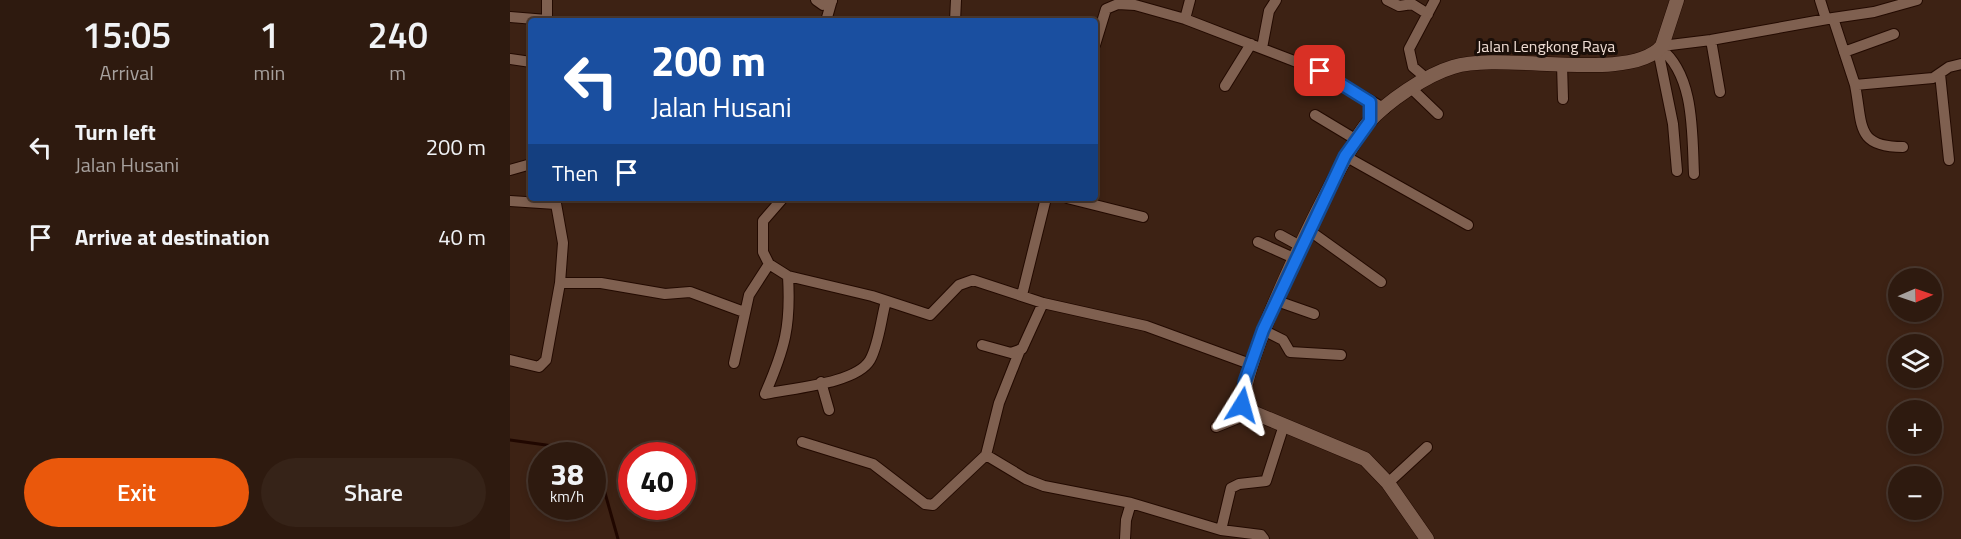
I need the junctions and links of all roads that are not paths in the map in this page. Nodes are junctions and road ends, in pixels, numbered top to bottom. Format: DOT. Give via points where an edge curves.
graph roads {
  1 [pos="547,0"];
  2 [pos="816,0"];
  3 [pos="832,0"];
  4 [pos="956,0"];
  5 [pos="1190,0"];
  6 [pos="1276,0"];
  7 [pos="1387,0"];
  8 [pos="1435,0"];
  9 [pos="1677,0"];
  10 [pos="1820,0"];
  11 [pos="1917,0"];
  12 [pos="1106,4"];
  13 [pos="1428,14"];
  14 [pos="510,17"];
  15 [pos="547,18"];
  16 [pos="827,18"];
  17 [pos="955,18"];
  18 [pos="1829,18"];
  19 [pos="528,19"];
  20 [pos="1185,19"];
  21 [pos="1098,34"];
  22 [pos="1894,34"];
  23 [pos="1711,40"];
  24 [pos="1256,46"];
  25 [pos="1660,48"];
  26 [pos="1844,52"];
  27 [pos="510,58"];
  28 [pos="528,61"];
  29 [pos="1562,64"];
  30 [pos="1961,64"];
  31 [pos="1940,74"];
  32 [pos="1426,78"];
  33 [pos="1855,85"];
  34 [pos="1225,86"];
  35 [pos="1412,89"];
  36 [pos="1720,92"];
  37 [pos="1563,99"];
  38 [pos="1370,102"];
  39 [pos="1384,109"];
  40 [pos="1438,114"];
  41 [pos="1315,115"];
  42 [pos="1370,121"];
  43 [pos="1355,139"];
  44 [pos="1904,147"];
  45 [pos="1345,156"];
  46 [pos="1949,160"];
  47 [pos="528,165"];
  48 [pos="510,170"];
  49 [pos="1677,171"];
  50 [pos="1694,174"];
  51 [pos="510,201"];
  52 [pos="555,201"];
  53 [pos="780,201"];
  54 [pos="1045,201"];
  55 [pos="1079,201"];
  56 [pos="1143,217"];
  57 [pos="1468,225"];
  58 [pos="1310,231"];
  59 [pos="1280,235"];
  60 [pos="1258,242"];
  61 [pos="1299,253"];
  62 [pos="769,264"];
  63 [pos="788,276"];
  64 [pos="1382,282"];
  65 [pos="560,283"];
  66 [pos="1022,295"];
  67 [pos="886,301"];
  68 [pos="1277,301"];
  69 [pos="1042,303"];
  70 [pos="744,312"];
  71 [pos="1314,314"];
  72 [pos="1263,330"];
  73 [pos="982,345"];
  74 [pos="1020,350"];
  75 [pos="1341,355"];
  76 [pos="510,360"];
  77 [pos="734,363"];
  78 [pos="1250,364"];
  79 [pos="821,382"];
  80 [pos="829,410"];
  81 [pos="1251,413"];
  82 [pos="1284,425"];
  83 [pos="1216,427"];
  84 [pos="802,442"];
  85 [pos="1426,447"];
  86 [pos="986,456"];
  87 [pos="1388,483"];
  88 [pos="1131,503"];
  89 [pos="1221,530"];
  90 [pos="1125,539"];
  91 [pos="1264,539"];
  92 [pos="1427,539"];
  1 -- 15 [label="street"];
  2 -- 3 [label="street" via="823,4"];
  3 -- 16 [label="street"];
  4 -- 17 [label="street"];
  5 -- 20 [label="street"];
  6 -- 24 [label="street"];
  7 -- 13 [label="street" via="1399,6 1412,4"];
  8 -- 13 [label="street"];
  9 -- 25 [label="street"];
  10 -- 18 [label="street"];
  11 -- 18 [label="street" via="1874,12"];
  12 -- 20 [label="street" via="1135,5"];
  12 -- 21 [label="street"];
  13 -- 32 [label="street" via="1409,49 1413,67"];
  14 -- 19 [label="street"];
  18 -- 23 [label="street"];
  18 -- 26 [label="street"];
  20 -- 24 [label="street"];
  22 -- 26 [label="street"];
  23 -- 25 [label="street"];
  23 -- 36 [label="street"];
  24 -- 34 [label="street"];
  24 -- 38 [label="street" via="1320,71"];
  25 -- 29 [label="street, Jalan Lengkong Raya" via="1629,61 1605,65"];
  25 -- 49 [label="street"];
  25 -- 50 [label="street" via="1683,78"];
  26 -- 33 [label="street"];
  27 -- 28 [label="street"];
  29 -- 32 [label="street, Jalan Lengkong Raya" via="1478,62"];
  29 -- 37 [label="street"];
  30 -- 31 [label="street"];
  31 -- 33 [label="street" via="1929,79"];
  31 -- 46 [label="street"];
  32 -- 35 [label="street, Jalan Lengkong Raya"];
  33 -- 44 [label="street" via="1869,140"];
  35 -- 39 [label="street, Jalan Lengkong Raya"];
  35 -- 40 [label="street"];
  38 -- 39 [label="street"];
  38 -- 42 [label="street"];
  39 -- 42 [label="street, Jalan Lengkong Raya"];
  41 -- 43 [label="street"];
  42 -- 43 [label="street, Jalan Lengkong Raya"];
  43 -- 45 [label="street, Jalan Lengkong Raya"];
  45 -- 57 [label="street"];
  45 -- 58 [label="street, Jalan Lengkong Raya"];
  47 -- 48 [label="street"];
  51 -- 52 [label="street"];
  52 -- 65 [label="street" via="563,243"];
  53 -- 62 [label="street" via="763,221 763,252"];
  54 -- 66 [label="street"];
  55 -- 56 [label="street"];
  58 -- 61 [label="street, Jalan Lengkong Raya"];
  58 -- 64 [label="street"];
  59 -- 61 [label="street"];
  60 -- 61 [label="street"];
  61 -- 68 [label="street, Jalan Lengkong Raya"];
  62 -- 63 [label="street"];
  62 -- 70 [label="street" via="755,282"];
  63 -- 67 [label="street"];
  63 -- 79 [label="street" via="788,332 765,394"];
  65 -- 70 [label="street" via="600,283 665,294 690,292"];
  65 -- 76 [label="street" via="543,365"];
  66 -- 67 [label="street" via="973,280 959,285 930,315"];
  66 -- 69 [label="street"];
  67 -- 79 [label="street" via="868,363 844,377"];
  68 -- 71 [label="street"];
  68 -- 72 [label="street, Jalan Lengkong Raya"];
  69 -- 74 [label="street" via="1027,344"];
  69 -- 78 [label="street" via="1146,326"];
  70 -- 77 [label="street"];
  72 -- 75 [label="street" via="1283,340 1290,352"];
  72 -- 78 [label="street, Jalan Lengkong Raya"];
  73 -- 74 [label="street" via="1011,353"];
  74 -- 86 [label="street" via="999,403"];
  78 -- 81 [label="street, Jalan Lengkong Raya" via="1242,399 1243,407"];
  79 -- 80 [label="street"];
  81 -- 82 [label="street"];
  81 -- 83 [label="street"];
  82 -- 87 [label="street" via="1353,452"];
  82 -- 89 [label="street" via="1266,481 1231,488"];
  84 -- 86 [label="street" via="873,464 929,505"];
  85 -- 87 [label="street"];
  86 -- 88 [label="street" via="1044,486"];
  87 -- 92 [label="street"];
  88 -- 89 [label="street"];
  88 -- 90 [label="street"];
  89 -- 91 [label="street" via="1261,535"];
}
